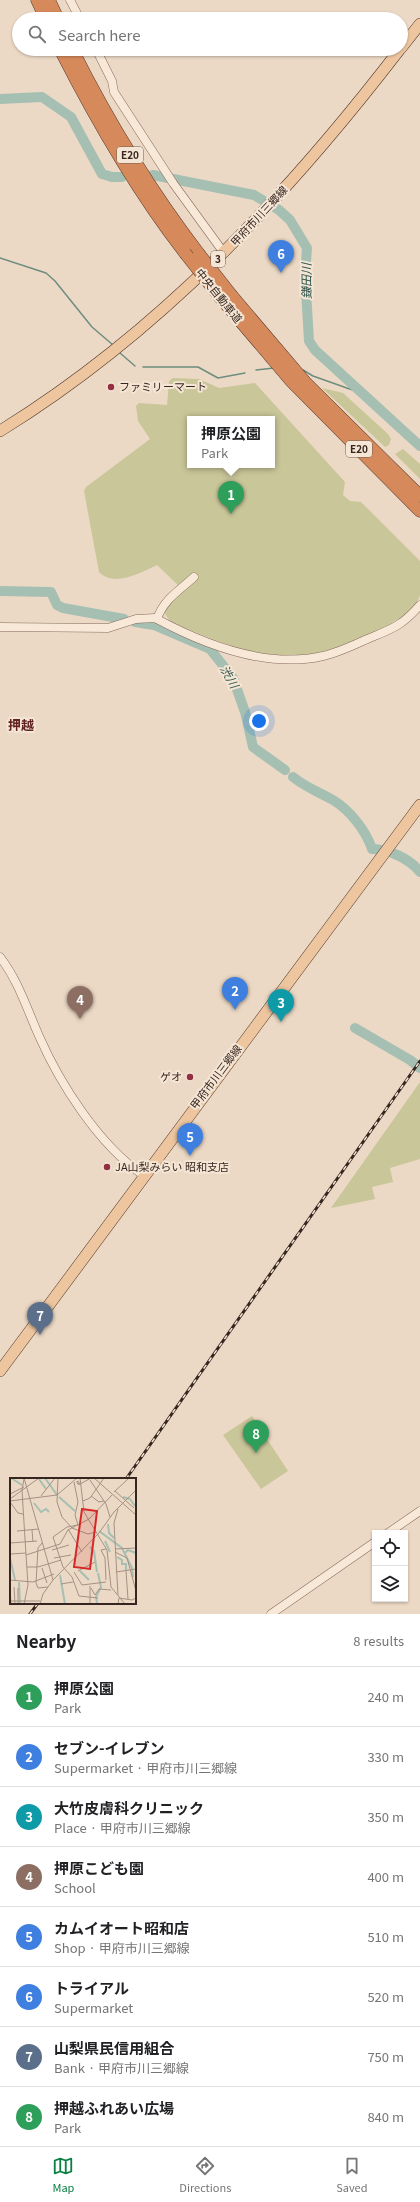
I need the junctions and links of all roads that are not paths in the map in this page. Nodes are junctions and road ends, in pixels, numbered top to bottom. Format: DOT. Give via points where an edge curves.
graph roads {
  1 [pos="37,0"];
  2 [pos="49,0"];
  3 [pos="70,0"];
  4 [pos="43,12"];
  5 [pos="55,12"];
  6 [pos="76,12"];
  7 [pos="420,24"];
  8 [pos="408,39"];
  9 [pos="64,56"];
  10 [pos="76,56"];
  11 [pos="100,56"];
  12 [pos="394,56"];
  13 [pos="224,253"];
  14 [pos="303,386"];
  15 [pos="0,431"];
  16 [pos="420,496"];
  17 [pos="420,511"];
  18 [pos="194,577"];
  19 [pos="420,605"];
  20 [pos="157,619"];
  21 [pos="0,627"];
  22 [pos="420,805"];
  23 [pos="0,957"];
  24 [pos="143,1175"];
  25 [pos="0,1371"];
  26 [pos="420,1511"];
  27 [pos="392,1530"];
  28 [pos="372,1544"];
  29 [pos="271,1614"];
  1 -- 4 [label="highway"];
  2 -- 5 [label="highway"];
  3 -- 6 [label="street"];
  7 -- 8 [label="main road, 甲府市川三郷線 / 3"];
  9 -- 14 [label="highway, 中央自動車道 / E20, bridge" via="124,164 185,253 271,359"];
  10 -- 14 [label="highway, 中央自動車道 / E20, bridge" via="108,118 162,204"];
  11 -- 13 [label="street" via="112,81 114,92 173,183"];
  12 -- 13 [label="main road, 甲府市川三郷線 / 3" via="280,194"];
  13 -- 15 [label="main road, 甲府市川三郷線 / 3" via="186,290 74,383"];
  14 -- 16 [label="highway, 中央自動車道 / E20"];
  14 -- 17 [label="highway, 中央自動車道 / E20"];
  18 -- 20 [label="street" via="167,599"];
  19 -- 20 [label="street" via="396,628 336,652 309,658 272,658 243,654"];
  20 -- 21 [label="street" via="147,617 108,628"];
  22 -- 24 [label="main road, 甲府市川三郷線"];
  23 -- 24 [label="street" via="11,973 61,1081 100,1133"];
  24 -- 25 [label="main road, 甲府市川三郷線"];
  26 -- 27 [label="street"];
  28 -- 29 [label="street"];
}
